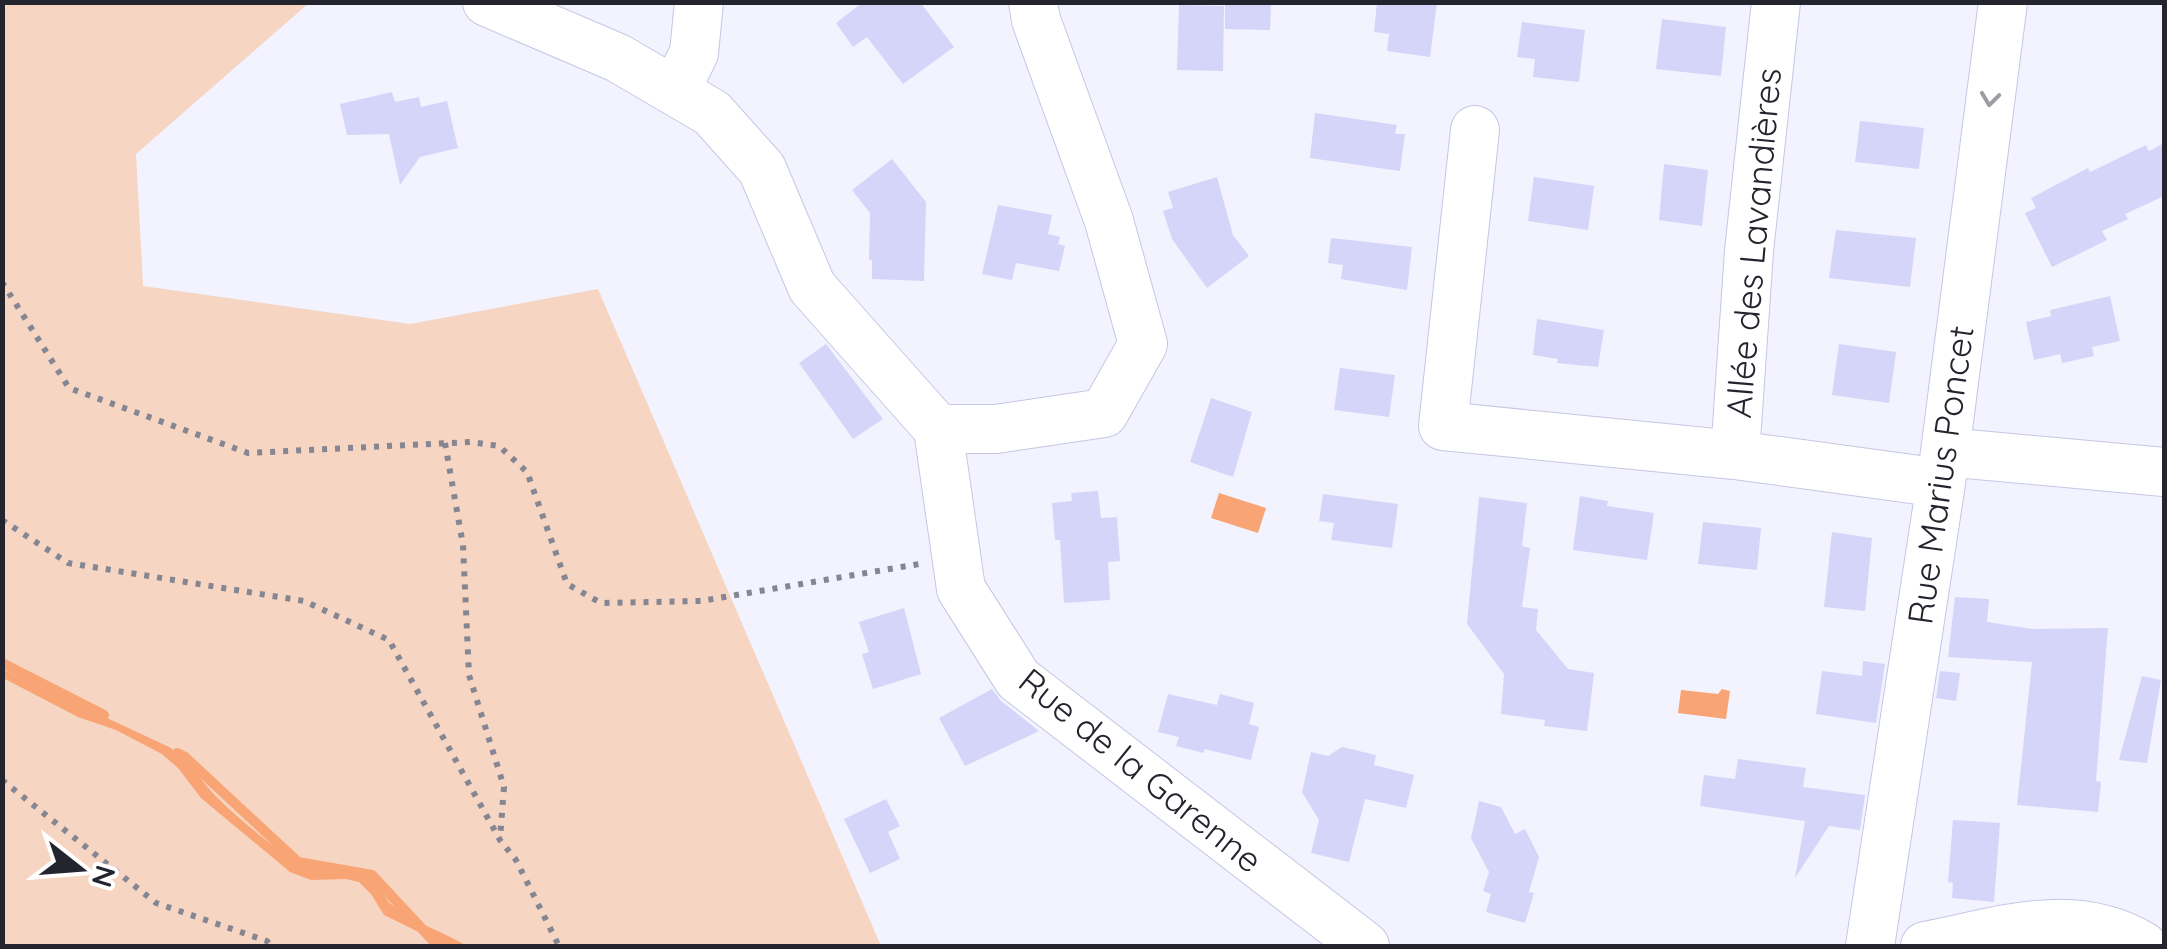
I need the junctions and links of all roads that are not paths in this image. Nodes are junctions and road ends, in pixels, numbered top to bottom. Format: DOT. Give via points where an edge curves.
graph roads {
  1 [pos="487,2"];
  2 [pos="699,2"];
  3 [pos="1034,2"];
  4 [pos="1776,2"];
  5 [pos="2004,2"];
  6 [pos="675,92"];
  7 [pos="1475,130"];
  8 [pos="938,429"];
  9 [pos="1734,455"];
  10 [pos="1943,467"];
  11 [pos="2164,472"];
  12 [pos="1365,946"];
  13 [pos="1870,946"];
  14 [pos="1924,946"];
  15 [pos="2143,946"];
  1 -- 6 [label="street" via="618,58"];
  2 -- 6 [label="street" via="694,53"];
  3 -- 8 [label="street" via="1143,344 1104,413 996,429"];
  4 -- 9 [label="street, Allée des Lavandières"];
  5 -- 10 [label="street, Rue Marius Poncet, one-way"];
  6 -- 8 [label="street" via="712,114 762,169 812,287"];
  7 -- 9 [label="street" via="1444,426"];
  8 -- 12 [label="street, Rue de la Garenne" via="961,589 1018,678"];
  9 -- 10 [label="street, Allée des Lavandières"];
  10 -- 11 [label="street, Allée des Lavandières"];
  10 -- 13 [label="street, Rue Marius Poncet"];
  14 -- 15 [label="street" via="2080,922"];
}
